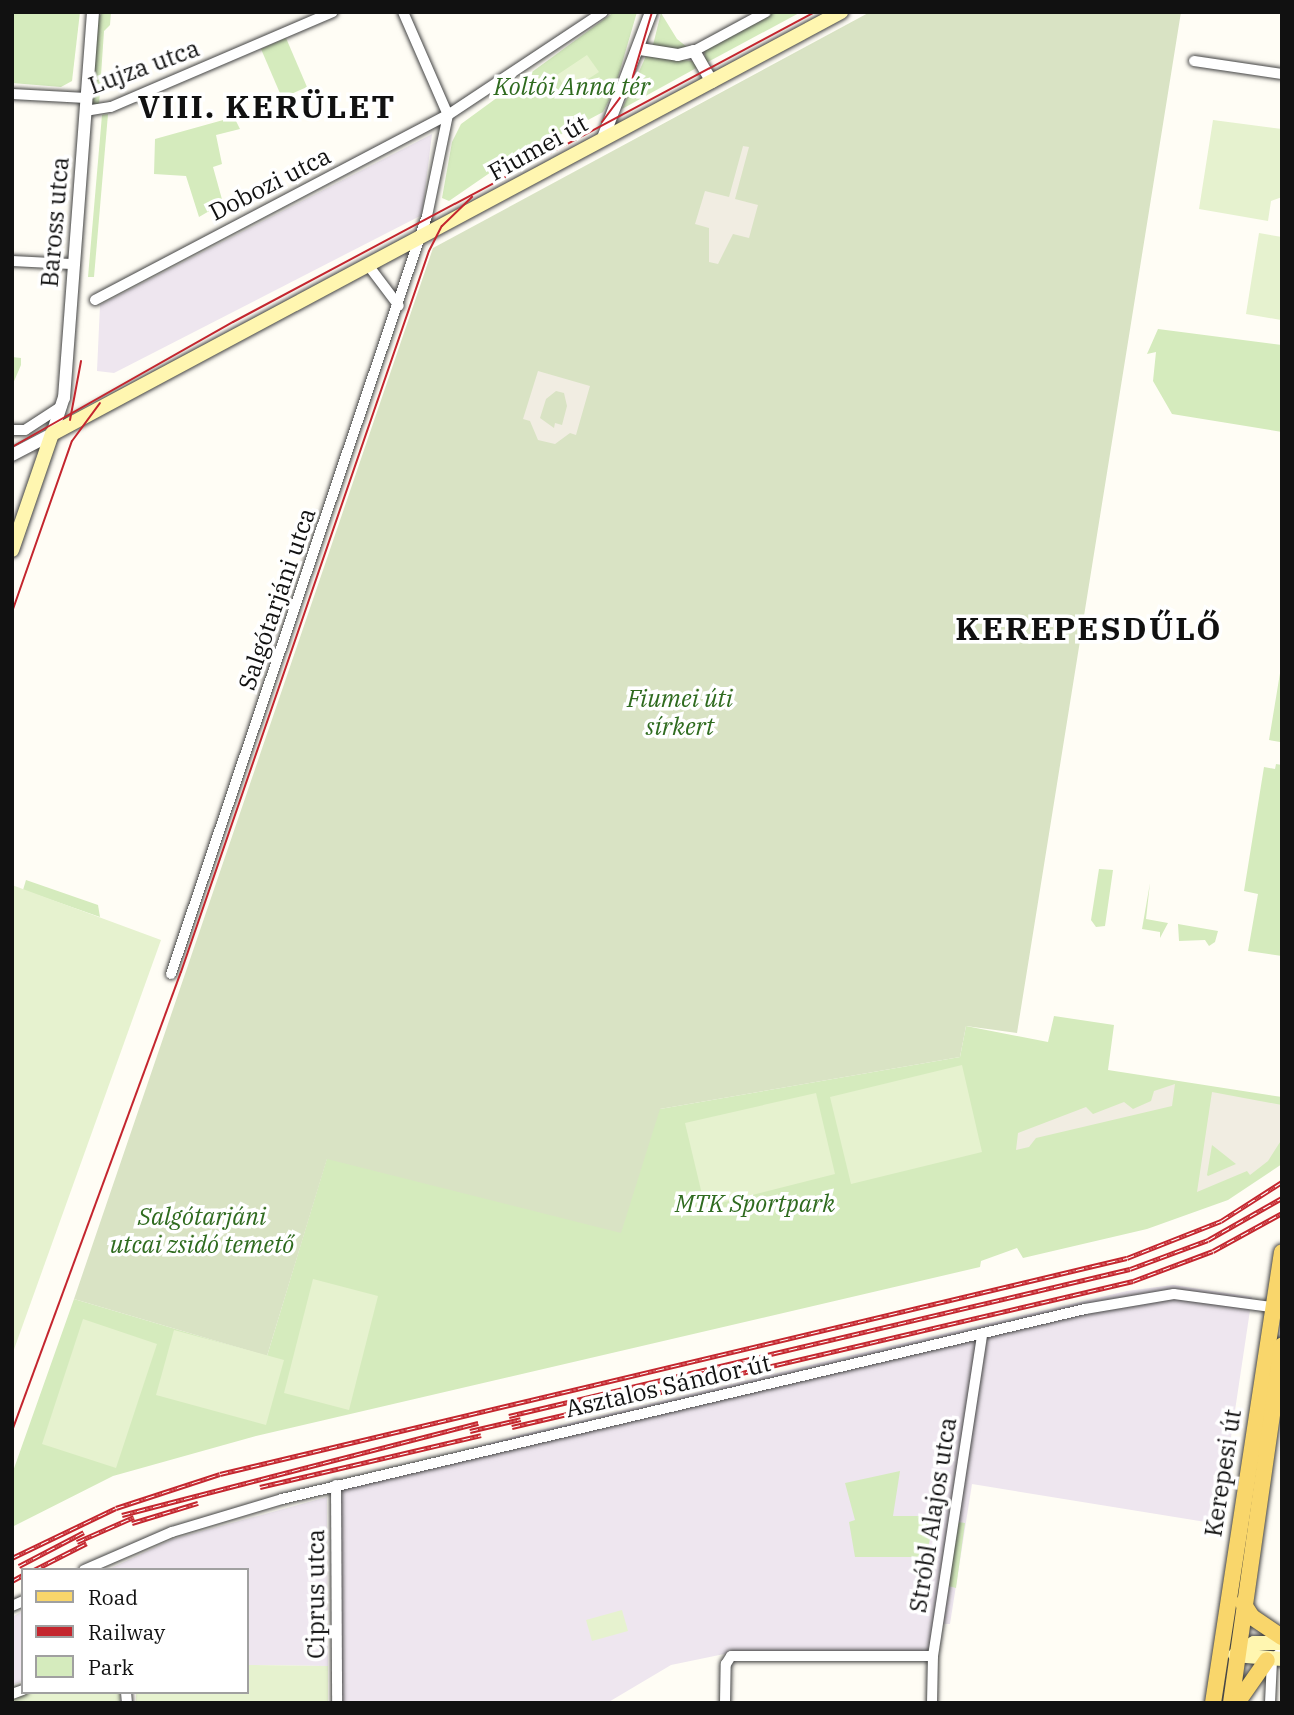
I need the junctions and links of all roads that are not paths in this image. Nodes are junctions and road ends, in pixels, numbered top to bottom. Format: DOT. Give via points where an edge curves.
graph roads {
  1 [pos="93,12"];
  2 [pos="333,12"];
  3 [pos="404,12"];
  4 [pos="603,12"];
  5 [pos="650,12"];
  6 [pos="766,12"];
  7 [pos="841,12"];
  8 [pos="640,49"];
  9 [pos="694,51"];
  10 [pos="1194,61"];
  11 [pos="1282,74"];
  12 [pos="712,82"];
  13 [pos="12,93"];
  14 [pos="86,104"];
  15 [pos="448,115"];
  16 [pos="603,138"];
  17 [pos="421,237"];
  18 [pos="12,261"];
  19 [pos="71,264"];
  20 [pos="368,265"];
  21 [pos="95,300"];
  22 [pos="400,306"];
  23 [pos="62,405"];
  24 [pos="96,412"];
  25 [pos="12,430"];
  26 [pos="52,433"];
  27 [pos="12,455"];
  28 [pos="43,460"];
  29 [pos="19,517"];
  30 [pos="12,550"];
  31 [pos="171,974"];
  32 [pos="1282,1252"];
  33 [pos="1277,1301"];
  34 [pos="982,1334"];
  35 [pos="1281,1348"];
  36 [pos="336,1486"];
  37 [pos="89,1568"];
  38 [pos="1242,1602"];
  39 [pos="1223,1617"];
  40 [pos="1282,1637"];
  41 [pos="1282,1643"];
  42 [pos="1235,1655"];
  43 [pos="933,1656"];
  44 [pos="1275,1657"];
  45 [pos="1215,1679"];
  46 [pos="337,1703"];
  47 [pos="724,1703"];
  48 [pos="932,1703"];
  49 [pos="1213,1703"];
  50 [pos="1234,1703"];
  51 [pos="1270,1703"];
  1 -- 14 [label="street, Baross utca"];
  2 -- 14 [label="street, Lujza utca" via="111,107"];
  3 -- 15 [label="street"];
  4 -- 15 [label="street, Dobozi utca"];
  5 -- 8 [label="street"];
  6 -- 9 [label="street"];
  7 -- 12 [label="main road, Fiumei út"];
  8 -- 9 [label="street" via="678,55"];
  8 -- 16 [label="street" via="631,57"];
  9 -- 12 [label="street"];
  10 -- 11 [label="street"];
  12 -- 16 [label="main road, Fiumei út"];
  13 -- 14 [label="street, Lujza utca"];
  14 -- 19 [label="street, Baross utca"];
  15 -- 17 [label="street, Salgótarjáni utca"];
  15 -- 21 [label="street, Dobozi utca"];
  16 -- 17 [label="main road, Fiumei út"];
  17 -- 20 [label="main road, Fiumei út"];
  17 -- 22 [label="street, Salgótarjáni utca"];
  18 -- 19 [label="street"];
  19 -- 23 [label="street, Baross utca"];
  20 -- 22 [label="street"];
  20 -- 24 [label="main road, Fiumei út"];
  22 -- 31 [label="street, Salgótarjáni utca"];
  23 -- 25 [label="street" via="26,430"];
  23 -- 26 [label="street, Baross utca"];
  24 -- 26 [label="main road, Fiumei út"];
  24 -- 28 [label="main road"];
  26 -- 27 [label="street"];
  26 -- 28 [label="main road"];
  28 -- 29 [label="main road"];
  29 -- 30 [label="main road"];
  32 -- 33 [label="main road, Kerepesi út"];
  33 -- 34 [label="street, Asztalos Sándor út" via="1165,1294"];
  33 -- 35 [label="street"];
  33 -- 39 [label="main road, Kerepesi út"];
  34 -- 36 [label="street, Asztalos Sándor út"];
  34 -- 43 [label="street, Stróbl Alajos utca"];
  35 -- 38 [label="main road, Kerepesi út"];
  36 -- 37 [label="street, Asztalos Sándor út" via="172,1532"];
  36 -- 46 [label="street, Ciprus utca"];
  38 -- 40 [label="main road" via="1252,1617"];
  38 -- 42 [label="main road, Kerepesi út"];
  39 -- 42 [label="main road"];
  39 -- 45 [label="main road, Kerepesi út"];
  41 -- 42 [label="main road" via="1254,1643"];
  42 -- 44 [label="main road"];
  42 -- 45 [label="main road"];
  42 -- 50 [label="main road, Kerepesi út"];
  43 -- 47 [label="street" via="731,1656 726,1664"];
  43 -- 48 [label="street, Stróbl Alajos utca"];
  44 -- 50 [label="main road"];
  44 -- 51 [label="street"];
  45 -- 49 [label="main road, Kerepesi út"];
}
